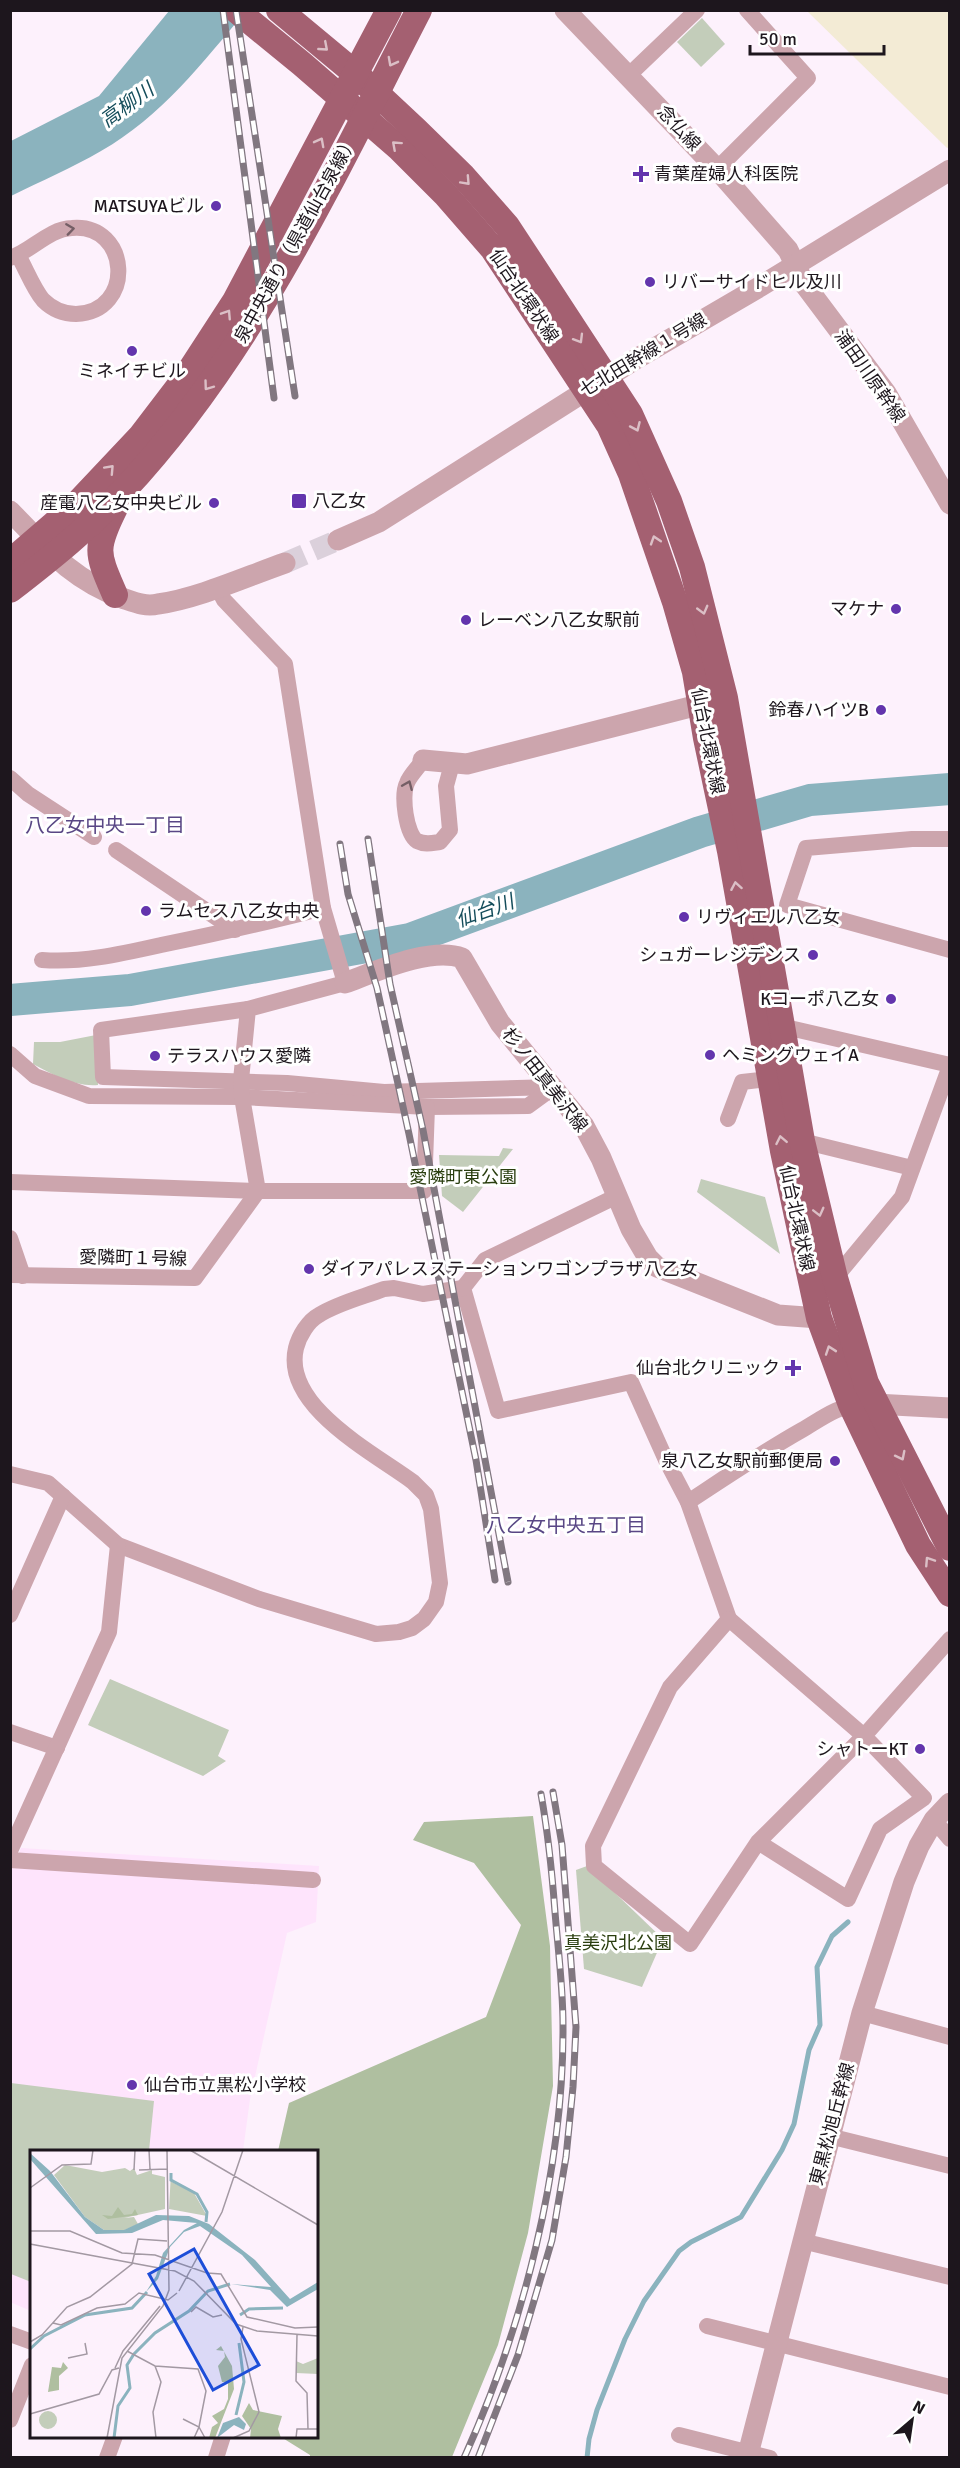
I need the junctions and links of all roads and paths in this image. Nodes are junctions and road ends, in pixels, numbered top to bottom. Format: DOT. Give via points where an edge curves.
graph roads {
  1 [pos="279,10"];
  2 [pos="389,10"];
  3 [pos="419,10"];
  4 [pos="565,10"];
  5 [pos="697,10"];
  6 [pos="747,10"];
  7 [pos="242,15"];
  8 [pos="356,74"];
  9 [pos="629,75"];
  10 [pos="376,92"];
  11 [pos="343,99"];
  12 [pos="364,117"];
  13 [pos="717,169"];
  14 [pos="950,170"];
  15 [pos="14,257"];
  16 [pos="792,257"];
  17 [pos="596,384"];
  18 [pos="123,492"];
  19 [pos="950,504"];
  20 [pos="10,511"];
  21 [pos="338,540"];
  22 [pos="46,548"];
  23 [pos="10,562"];
  24 [pos="285,563"];
  25 [pos="217,587"];
  26 [pos="10,590"];
  27 [pos="115,595"];
  28 [pos="725,698"];
  29 [pos="700,704"];
  30 [pos="423,760"];
  31 [pos="452,764"];
  32 [pos="10,778"];
  33 [pos="730,795"];
  34 [pos="94,837"];
  35 [pos="950,839"];
  36 [pos="740,848"];
  37 [pos="116,850"];
  38 [pos="325,913"];
  39 [pos="235,930"];
  40 [pos="950,950"];
  41 [pos="42,960"];
  42 [pos="343,976"];
  43 [pos="248,1009"];
  44 [pos="781,1029"];
  45 [pos="10,1054"];
  46 [pos="950,1065"];
  47 [pos="769,1079"];
  48 [pos="554,1087"];
  49 [pos="242,1089"];
  50 [pos="427,1107"];
  51 [pos="728,1119"];
  52 [pos="802,1141"];
  53 [pos="912,1168"];
  54 [pos="10,1182"];
  55 [pos="258,1191"];
  56 [pos="617,1196"];
  57 [pos="10,1238"];
  58 [pos="17,1275"];
  59 [pos="835,1278"];
  60 [pos="463,1288"];
  61 [pos="819,1318"];
  62 [pos="863,1404"];
  63 [pos="950,1408"];
  64 [pos="10,1474"];
  65 [pos="63,1496"];
  66 [pos="688,1502"];
  67 [pos="118,1545"];
  68 [pos="950,1548"];
  69 [pos="950,1594"];
  70 [pos="10,1616"];
  71 [pos="729,1619"];
  72 [pos="950,1639"];
  73 [pos="10,1732"];
  74 [pos="864,1736"];
  75 [pos="57,1748"];
  76 [pos="950,1803"];
  77 [pos="934,1820"];
  78 [pos="15,1831"];
  79 [pos="950,1839"];
  80 [pos="758,1842"];
  81 [pos="10,1851"];
  82 [pos="10,1860"];
  83 [pos="313,1880"];
  84 [pos="862,2013"];
  85 [pos="950,2037"];
  86 [pos="829,2136"];
  87 [pos="950,2166"];
  88 [pos="802,2241"];
  89 [pos="950,2277"];
  90 [pos="707,2326"];
  91 [pos="10,2334"];
  92 [pos="30,2341"];
  93 [pos="776,2344"];
  94 [pos="30,2370"];
  95 [pos="950,2386"];
  96 [pos="10,2420"];
  97 [pos="679,2435"];
  98 [pos="114,2438"];
  99 [pos="222,2438"];
  100 [pos="747,2455"];
  101 [pos="108,2457"];
  102 [pos="216,2457"];
  103 [pos="770,2457"];
  1 -- 8 [label="main road, 仙台北環状線, one-way"];
  2 -- 8 [label="main road, 泉中央通り（県道仙台泉線）"];
  3 -- 10 [label="main road, 泉中央通り（県道仙台泉線）, one-way"];
  4 -- 9 [label="street, 念仏線"];
  5 -- 9 [label="street"];
  6 -- 13 [label="street" via="808,78"];
  7 -- 11 [label="main road, 仙台北環状線"];
  8 -- 10 [label="main road, 仙台北環状線"];
  8 -- 11 [label="main road, 泉中央通り（県道仙台泉線）"];
  9 -- 13 [label="street, 念仏線"];
  10 -- 12 [label="main road, 泉中央通り（県道仙台泉線）"];
  10 -- 17 [label="main road, 仙台北環状線, one-way" via="463,176 507,226"];
  11 -- 12 [label="main road, 仙台北環状線"];
  22 -- 11 [label="main road, 泉中央通り（県道仙台泉線）, one-way" via="75,506 141,436 183,381 234,302"];
  17 -- 12 [label="main road, 仙台北環状線, one-way" via="493,249 418,166"];
  12 -- 18 [label="main road, 泉中央通り（県道仙台泉線）, one-way" via="238,345 172,436"];
  13 -- 16 [label="street, 念仏線"];
  14 -- 16 [label="street, 七北田幹線１号線"];
  15 -- 15 [label="street, one-way" via="54,232 85,228 105,238 111,246 118,263 118,282 105,303 94,310 62,312 45,301"];
  16 -- 17 [label="street, 七北田幹線１号線"];
  16 -- 19 [label="street, 浦田川原幹線" via="806,285 886,393"];
  17 -- 21 [label="street, 七北田幹線１号線" via="379,522"];
  17 -- 28 [label="main road, 仙台北環状線, one-way" via="630,414 669,501 692,567"];
  29 -- 17 [label="main road, 仙台北環状線, one-way" via="675,602"];
  18 -- 22 [label="main road, 泉中央通り（県道仙台泉線）"];
  18 -- 27 [label="main road" via="99,546 99,558"];
  20 -- 22 [label="street"];
  22 -- 23 [label="main road"];
  22 -- 26 [label="main road"];
  22 -- 27 [label="street" via="79,577"];
  24 -- 25 [label="street"];
  25 -- 27 [label="street" via="157,605 141,605"];
  25 -- 38 [label="street" via="224,600 285,664"];
  28 -- 29 [label="street"];
  28 -- 33 [label="main road, 仙台北環状線"];
  29 -- 31 [label="street" via="467,764"];
  29 -- 33 [label="main road, 仙台北環状線"];
  30 -- 31 [label="street"];
  31 -- 30 [label="street, one-way" via="446,786 450,830 440,842 425,844 410,834 404,797 406,784"];
  32 -- 34 [label="street"];
  33 -- 36 [label="main road, 仙台北環状線"];
  35 -- 40 [label="street" via="806,848 787,905"];
  36 -- 44 [label="main road, 仙台北環状線"];
  47 -- 36 [label="main road, 仙台北環状線, one-way"];
  37 -- 39 [label="street"];
  38 -- 39 [label="street"];
  38 -- 42 [label="street"];
  39 -- 41 [label="street" via="104,957"];
  42 -- 43 [label="street"];
  42 -- 48 [label="street, 杉ノ田真美沢線" via="435,955 462,958 500,1023"];
  43 -- 49 [label="street"];
  43 -- 49 [label="street" via="101,1030 104,1077"];
  44 -- 46 [label="street"];
  44 -- 52 [label="main road, 仙台北環状線"];
  45 -- 49 [label="street" via="35,1076 89,1096"];
  46 -- 53 [label="street"];
  47 -- 51 [label="street" via="742,1082"];
  61 -- 47 [label="main road, 仙台北環状線, one-way"];
  48 -- 49 [label="street" via="384,1092"];
  48 -- 50 [label="street" via="528,1106"];
  48 -- 56 [label="street, 杉ノ田真美沢線" via="584,1126"];
  49 -- 50 [label="street"];
  49 -- 55 [label="street"];
  50 -- 55 [label="street" via="424,1191"];
  52 -- 53 [label="street"];
  52 -- 59 [label="main road, 仙台北環状線, one-way"];
  53 -- 59 [label="street" via="902,1197"];
  54 -- 55 [label="street"];
  55 -- 58 [label="street, 愛隣町１号線" via="195,1278"];
  56 -- 60 [label="street" via="485,1260"];
  56 -- 61 [label="street, 杉ノ田真美沢線" via="631,1229 657,1267 778,1315"];
  57 -- 58 [label="street"];
  59 -- 62 [label="main road, 仙台北環状線" via="855,1352"];
  60 -- 66 [label="street" via="498,1411 631,1382"];
  60 -- 67 [label="street" via="423,1294 384,1288 319,1315 301,1334 294,1360 297,1380 324,1418 426,1495 440,1583 436,1602 412,1628 375,1634 259,1599"];
  62 -- 61 [label="main road, 仙台北環状線, one-way"];
  62 -- 63 [label="street"];
  62 -- 66 [label="street" via="834,1411"];
  62 -- 68 [label="main road, 仙台北環状線, one-way"];
  69 -- 62 [label="main road, 仙台北環状線, one-way" via="918,1545"];
  64 -- 65 [label="street" via="48,1483"];
  65 -- 67 [label="street"];
  65 -- 70 [label="street"];
  66 -- 71 [label="street"];
  67 -- 75 [label="street" via="109,1632"];
  71 -- 74 [label="street"];
  71 -- 80 [label="street" via="670,1687 593,1846 594,1866 690,1944"];
  72 -- 74 [label="street"];
  73 -- 75 [label="street"];
  74 -- 80 [label="street"];
  74 -- 80 [label="street" via="924,1798 880,1829 848,1899"];
  75 -- 78 [label="street"];
  76 -- 77 [label="street, 東黒松旭丘幹線"];
  77 -- 79 [label="street"];
  77 -- 84 [label="street, 東黒松旭丘幹線" via="904,1882"];
  78 -- 81 [label="street"];
  82 -- 83 [label="street"];
  84 -- 85 [label="street"];
  84 -- 86 [label="street, 東黒松旭丘幹線"];
  86 -- 87 [label="street"];
  86 -- 88 [label="street, 東黒松旭丘幹線"];
  88 -- 89 [label="street"];
  88 -- 93 [label="street, 東黒松旭丘幹線"];
  90 -- 93 [label="street"];
  91 -- 92 [label="street"];
  93 -- 95 [label="street"];
  93 -- 100 [label="street, 東黒松旭丘幹線"];
  94 -- 96 [label="street"];
  97 -- 100 [label="street"];
  98 -- 101 [label="street"];
  99 -- 102 [label="street"];
  100 -- 103 [label="street"];
}
